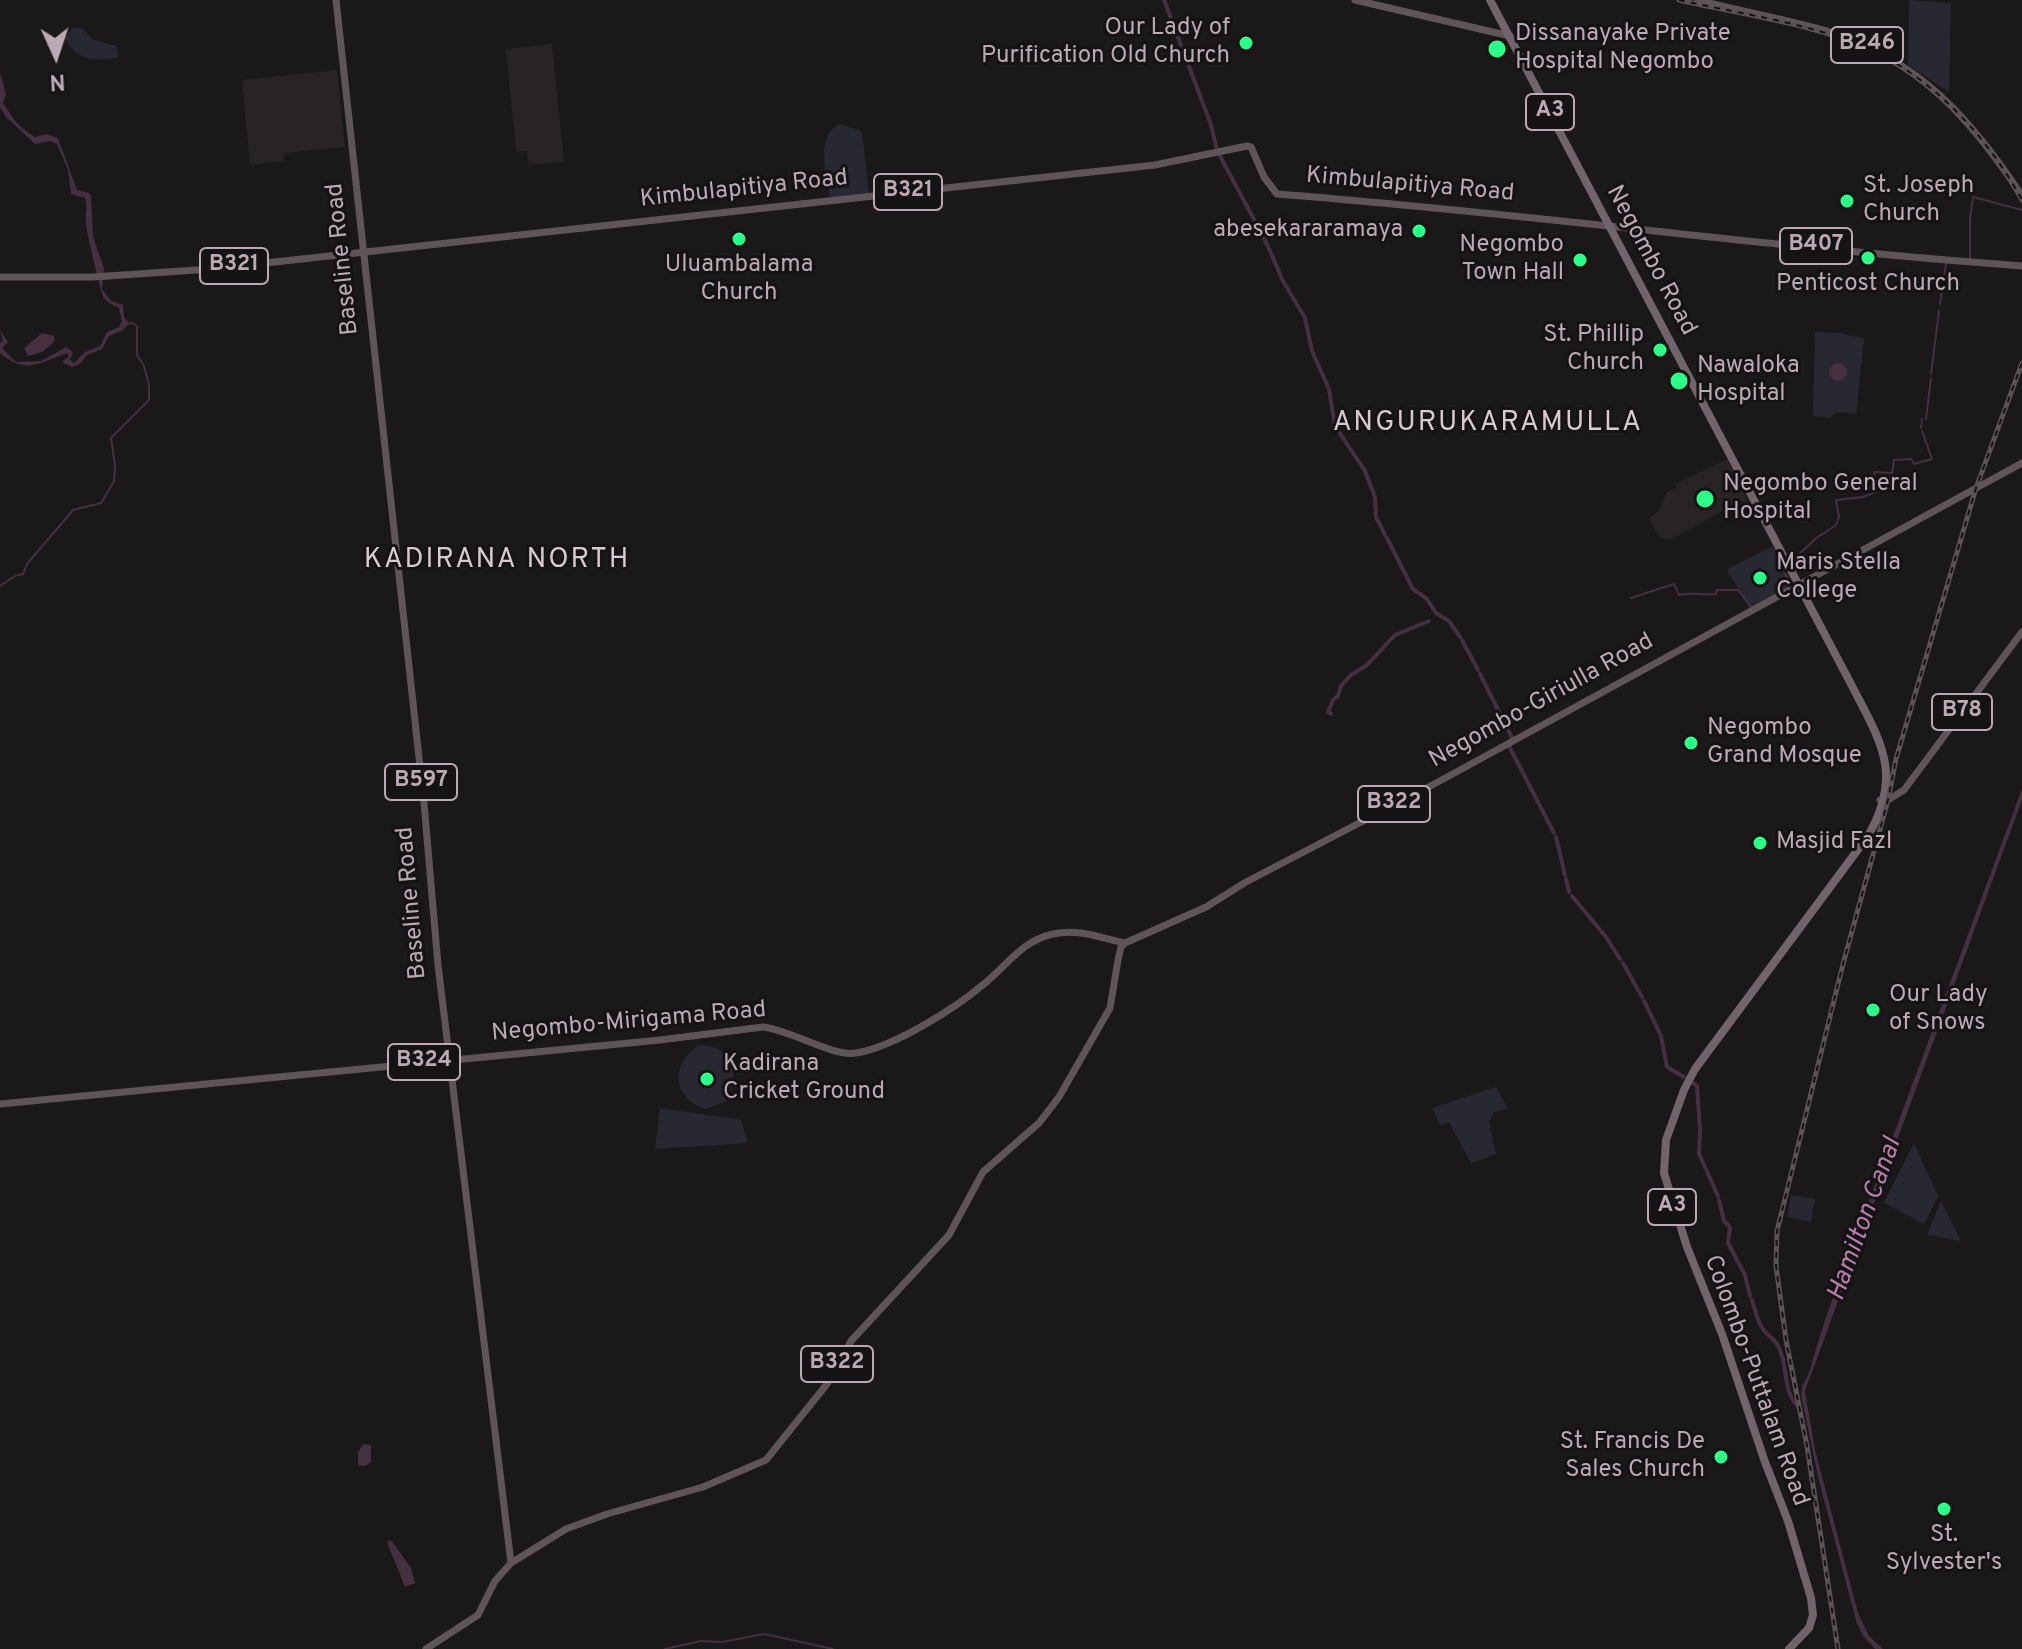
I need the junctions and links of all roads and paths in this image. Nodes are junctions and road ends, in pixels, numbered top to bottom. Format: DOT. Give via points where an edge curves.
graph roads {
  1 [pos="336,0"];
  2 [pos="1355,0"];
  3 [pos="1488,0"];
  4 [pos="1698,0"];
  5 [pos="1508,36"];
  6 [pos="2022,196"];
  7 [pos="1608,225"];
  8 [pos="364,252"];
  9 [pos="2022,266"];
  10 [pos="0,277"];
  11 [pos="2022,463"];
  12 [pos="1796,586"];
  13 [pos="2022,632"];
  14 [pos="1883,798"];
  15 [pos="1125,943"];
  16 [pos="450,1060"];
  17 [pos="0,1104"];
  18 [pos="511,1563"];
  19 [pos="426,1649"];
  20 [pos="1787,1649"];
  1 -- 8 [label="main road, Baseline Road / B597"];
  2 -- 5 [label="main road"];
  3 -- 5 [label="highway, Negombo Road / A3"];
  4 -- 6 [label="main road, B246" via="1828,31 1911,70 1969,123"];
  5 -- 7 [label="highway, Negombo Road / A3"];
  7 -- 8 [label="main road, Kimbulapitiya Road / B321" via="1277,194 1251,147 1244,146 1155,165"];
  7 -- 9 [label="main road, B407"];
  7 -- 12 [label="highway, Negombo Road / A3"];
  8 -- 10 [label="main road, Kimbulapitiya Road / B321" via="211,269"];
  8 -- 16 [label="main road, Baseline Road / B597"];
  11 -- 12 [label="main road, Negombo-Giriulla Road"];
  12 -- 14 [label="highway, Negombo Road / A3" via="1884,754 1888,773"];
  12 -- 15 [label="main road, Negombo-Giriulla Road / B322" via="1206,907"];
  13 -- 14 [label="main road, B78" via="1902,792"];
  14 -- 20 [label="highway, Colombo-Puttalam Road / A3" via="1856,856 1695,1069 1664,1152 1665,1177 1687,1247 1737,1374 1811,1598 1809,1628"];
  15 -- 16 [label="main road, Negombo-Mirigama Road / B324" via="1077,932 1040,938 925,1024 860,1053 763,1027"];
  15 -- 18 [label="main road, B322" via="1110,1008 1059,1097 1039,1123 983,1172 949,1235 851,1341 827,1384 766,1460 693,1490 572,1527"];
  16 -- 17 [label="main road, Negombo-Mirigama Road / B324"];
  16 -- 18 [label="main road, Baseline Road / B597"];
  18 -- 19 [label="main road, B322" via="478,1615"];
}
